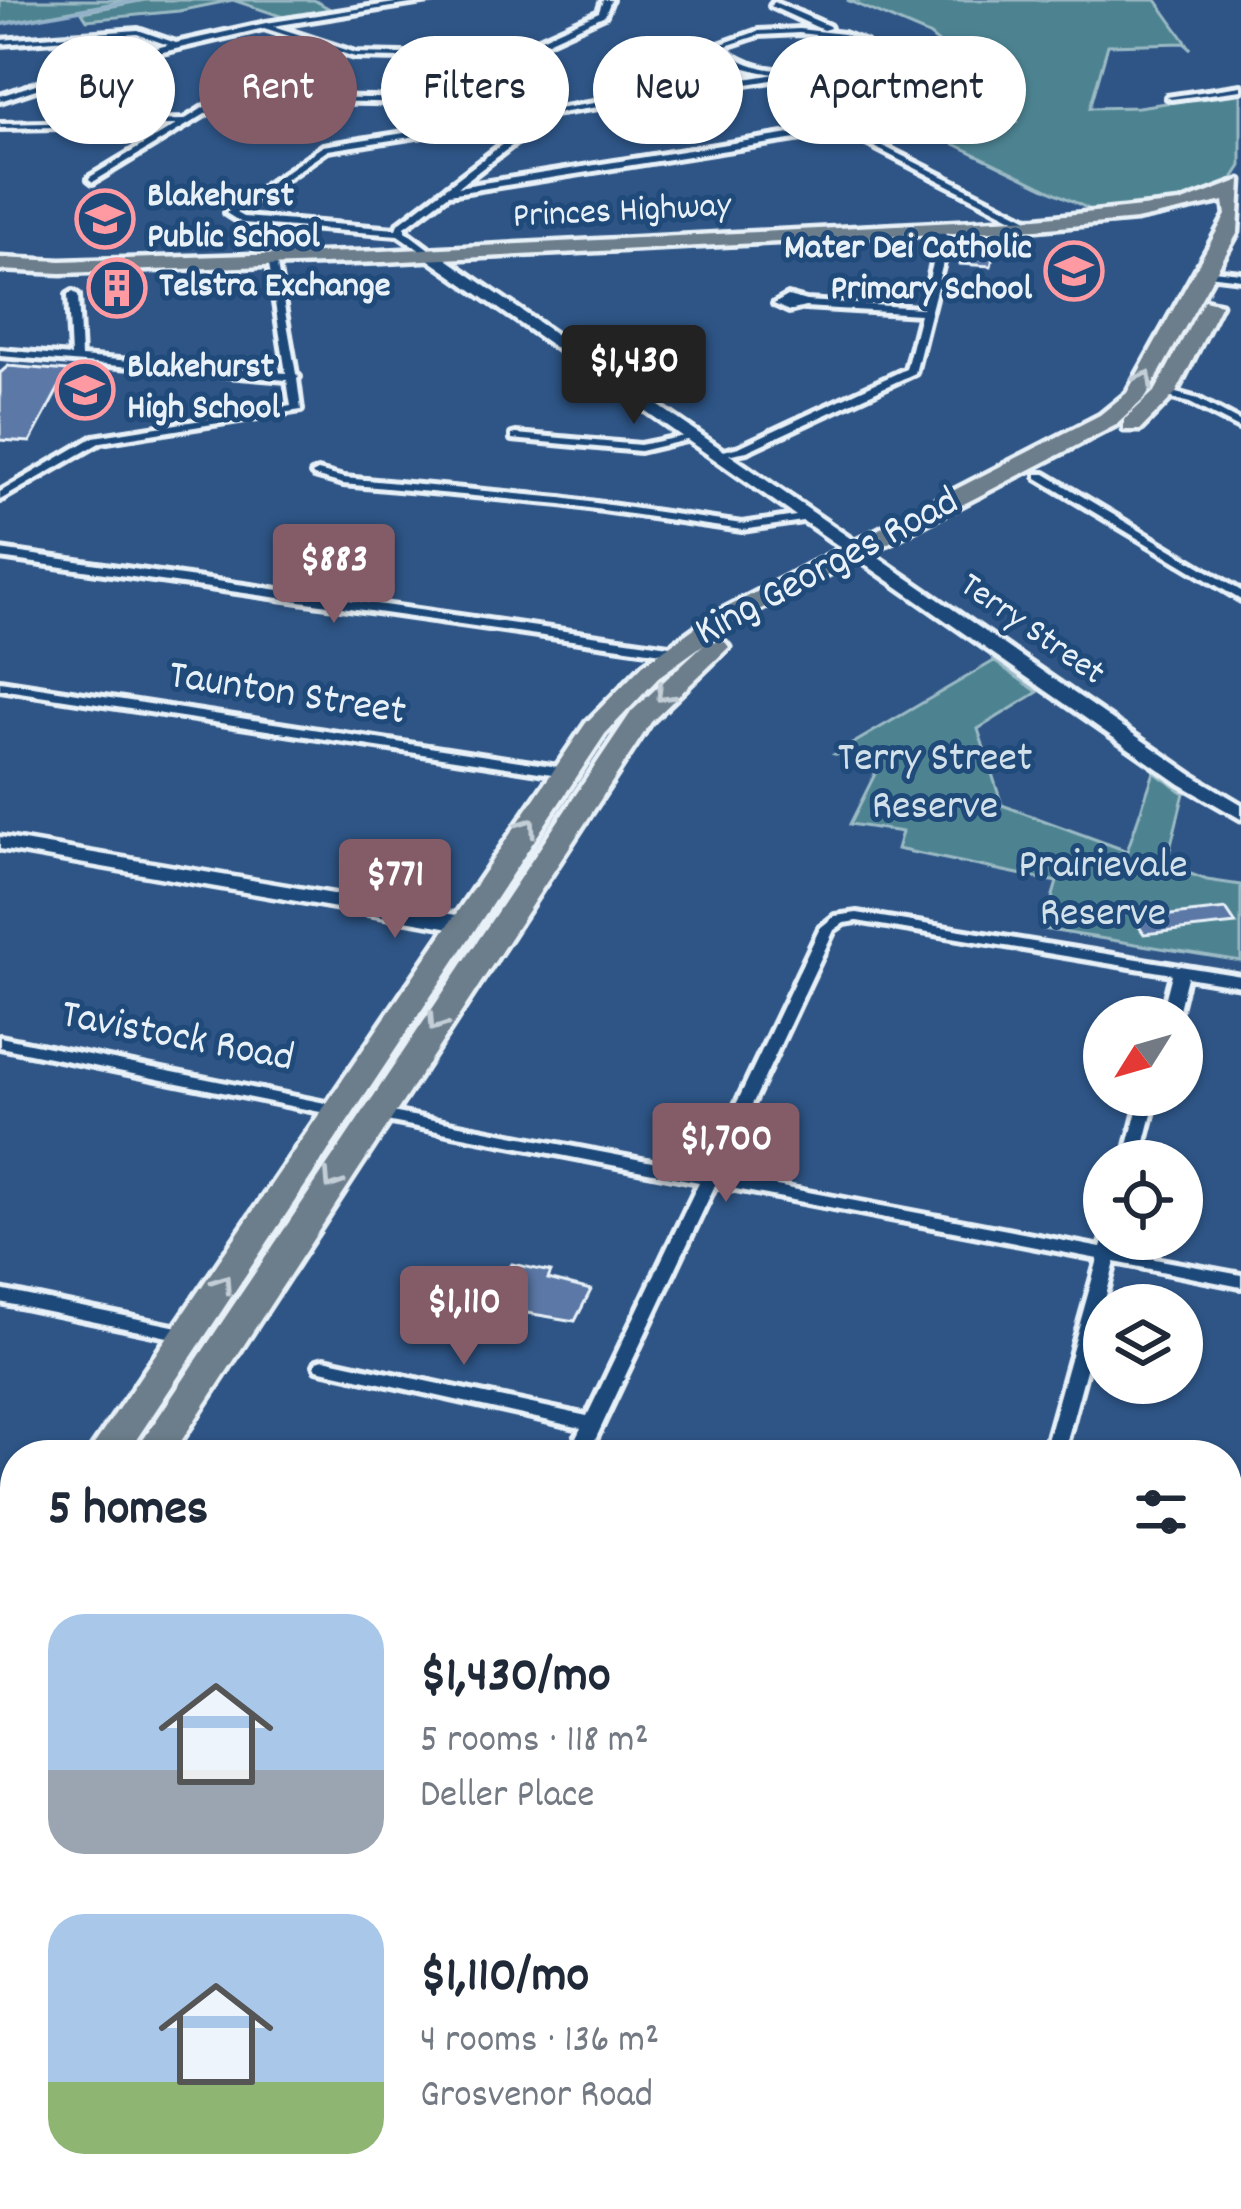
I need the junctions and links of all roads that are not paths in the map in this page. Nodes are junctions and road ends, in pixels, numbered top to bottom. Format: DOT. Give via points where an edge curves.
graph roads {
  1 [pos="431,0"];
  2 [pos="607,0"];
  3 [pos="399,2"];
  4 [pos="774,4"];
  5 [pos="263,26"];
  6 [pos="843,36"];
  7 [pos="0,42"];
  8 [pos="176,44"];
  9 [pos="767,67"];
  10 [pos="767,78"];
  11 [pos="1241,88"];
  12 [pos="1171,97"];
  13 [pos="1,98"];
  14 [pos="381,100"];
  15 [pos="569,110"];
  16 [pos="186,122"];
  17 [pos="0,127"];
  18 [pos="381,140"];
  19 [pos="767,141"];
  20 [pos="509,144"];
  21 [pos="872,144"];
  22 [pos="93,179"];
  23 [pos="449,191"];
  24 [pos="1238,197"];
  25 [pos="1151,220"];
  26 [pos="1027,222"];
  27 [pos="939,231"];
  28 [pos="400,232"];
  29 [pos="1233,242"];
  30 [pos="435,257"];
  31 [pos="272,263"];
  32 [pos="0,267"];
  33 [pos="1224,274"];
  34 [pos="73,295"];
  35 [pos="805,304"];
  36 [pos="924,311"];
  37 [pos="0,353"];
  38 [pos="76,359"];
  39 [pos="293,377"];
  40 [pos="1165,393"];
  41 [pos="1241,426"];
  42 [pos="516,437"];
  43 [pos="694,437"];
  44 [pos="720,455"];
  45 [pos="318,474"];
  46 [pos="1041,476"];
  47 [pos="0,497"];
  48 [pos="809,517"];
  49 [pos="0,554"];
  50 [pos="866,556"];
  51 [pos="1241,596"];
  52 [pos="676,651"];
  53 [pos="0,685"];
  54 [pos="565,772"];
  55 [pos="1241,813"];
  56 [pos="0,843"];
  57 [pos="536,874"];
  58 [pos="462,923"];
  59 [pos="477,962"];
  60 [pos="1180,970"];
  61 [pos="1241,981"];
  62 [pos="1174,996"];
  63 [pos="0,1042"];
  64 [pos="358,1113"];
  65 [pos="710,1178"];
  66 [pos="1083,1242"];
  67 [pos="1106,1260"];
  68 [pos="1160,1260"];
  69 [pos="1241,1281"];
  70 [pos="0,1296"];
  71 [pos="187,1335"];
  72 [pos="324,1364"];
  73 [pos="593,1424"];
  74 [pos="116,1440"];
  75 [pos="161,1440"];
  76 [pos="585,1440"];
  77 [pos="1057,1440"];
  1 -- 3 [label="street"];
  2 -- 5 [label="street" via="602,13 502,57 356,55"];
  3 -- 5 [label="street"];
  4 -- 6 [label="street"];
  5 -- 8 [label="street"];
  6 -- 9 [label="street" via="766,32 721,48 734,62"];
  7 -- 8 [label="street" via="141,32"];
  8 -- 13 [label="street"];
  10 -- 15 [label="street"];
  11 -- 12 [label="street"];
  14 -- 16 [label="street" via="249,97 221,101"];
  16 -- 17 [label="street"];
  16 -- 22 [label="street"];
  18 -- 28 [label="street" via="323,149 232,213"];
  19 -- 23 [label="street"];
  20 -- 23 [label="street"];
  21 -- 26 [label="street"];
  23 -- 28 [label="street"];
  24 -- 25 [label="highway, Princes Highway"];
  24 -- 26 [label="highway, Princes Highway"];
  24 -- 29 [label="highway, King Georges Road"];
  25 -- 27 [label="highway, Princes Highway"];
  25 -- 29 [label="highway" via="1210,222"];
  26 -- 27 [label="highway, Princes Highway"];
  27 -- 30 [label="highway, Princes Highway"];
  27 -- 36 [label="street" via="944,239"];
  28 -- 30 [label="street"];
  29 -- 33 [label="highway, King Georges Road"];
  30 -- 31 [label="highway, Princes Highway"];
  30 -- 43 [label="street, Terry Street"];
  31 -- 32 [label="highway, Princes Highway" via="80,273"];
  31 -- 39 [label="street"];
  33 -- 40 [label="highway, King Georges Road"];
  50 -- 33 [label="highway, King Georges Road, one-way" via="1108,420 1135,397"];
  34 -- 38 [label="street"];
  35 -- 36 [label="street"];
  36 -- 44 [label="street" via="906,374"];
  37 -- 38 [label="street"];
  38 -- 39 [label="street"];
  39 -- 47 [label="street" via="294,411 98,439"];
  40 -- 41 [label="street"];
  40 -- 46 [label="highway, King Georges Road" via="1116,436"];
  42 -- 43 [label="street" via="640,448"];
  43 -- 44 [label="street, Terry Street"];
  44 -- 48 [label="street, Terry Street"];
  45 -- 48 [label="street" via="742,527"];
  46 -- 50 [label="highway, King Georges Road"];
  46 -- 51 [label="street"];
  48 -- 50 [label="street, Terry Street"];
  49 -- 52 [label="street"];
  50 -- 52 [label="highway, King Georges Road" via="769,592"];
  50 -- 55 [label="street, Terry Street"];
  50 -- 57 [label="highway, King Georges Road, one-way" via="695,663 641,717"];
  52 -- 54 [label="highway, King Georges Road" via="618,702"];
  53 -- 54 [label="street, Taunton Street"];
  58 -- 54 [label="highway, King Georges Road, one-way"];
  56 -- 58 [label="street"];
  57 -- 58 [label="highway" via="512,885 493,913"];
  57 -- 59 [label="highway, King Georges Road"];
  58 -- 59 [label="highway" via="475,937"];
  58 -- 64 [label="highway, King Georges Road"];
  59 -- 64 [label="highway, King Georges Road, one-way"];
  60 -- 61 [label="street"];
  60 -- 62 [label="street"];
  60 -- 65 [label="street" via="840,919 828,928"];
  63 -- 64 [label="street, Tavistock Road"];
  64 -- 65 [label="street, Tavistock Road"];
  71 -- 64 [label="highway, King Georges Road, one-way"];
  64 -- 75 [label="highway, King Georges Road, one-way"];
  65 -- 66 [label="street, Tavistock Road"];
  65 -- 73 [label="street"];
  67 -- 77 [label="street"];
  68 -- 69 [label="street, Tavistock Road"];
  70 -- 71 [label="street"];
  71 -- 74 [label="highway, King Georges Road"];
  72 -- 73 [label="street"];
  73 -- 76 [label="street"];
}
